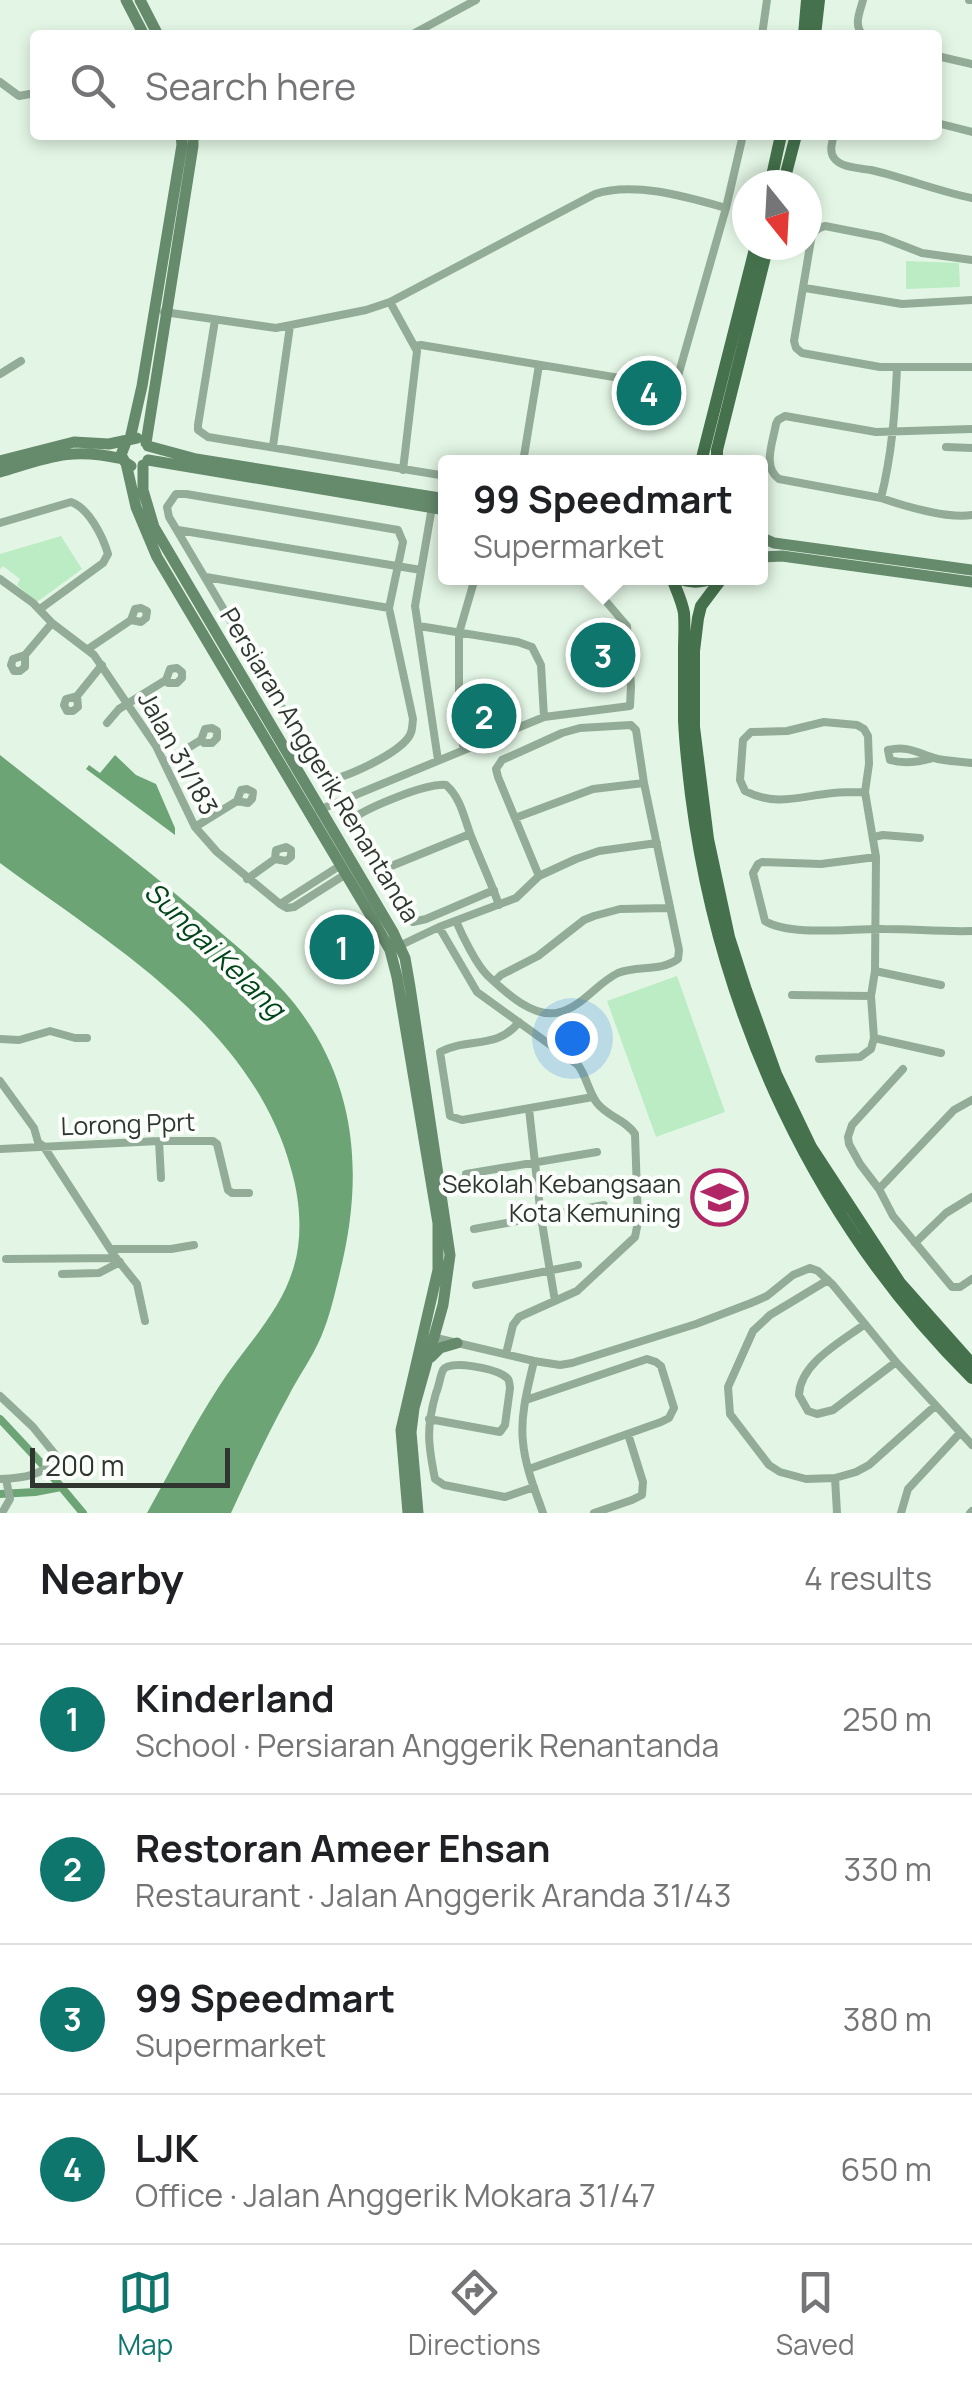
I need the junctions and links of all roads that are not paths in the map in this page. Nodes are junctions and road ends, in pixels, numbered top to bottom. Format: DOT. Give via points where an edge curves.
graph roads {
  1 [pos="126,0"];
  2 [pos="140,0"];
  3 [pos="476,0"];
  4 [pos="767,0"];
  5 [pos="807,0"];
  6 [pos="819,0"];
  7 [pos="863,0"];
  8 [pos="141,30"];
  9 [pos="155,30"];
  10 [pos="420,30"];
  11 [pos="763,30"];
  12 [pos="804,30"];
  13 [pos="816,30"];
  14 [pos="860,30"];
  15 [pos="942,57"];
  16 [pos="972,64"];
  17 [pos="0,82"];
  18 [pos="30,94"];
  19 [pos="942,125"];
  20 [pos="972,132"];
  21 [pos="182,140"];
  22 [pos="193,140"];
  23 [pos="742,140"];
  24 [pos="779,140"];
  25 [pos="795,140"];
  26 [pos="833,140"];
  27 [pos="773,170"];
  28 [pos="788,170"];
  29 [pos="972,198"];
  30 [pos="726,208"];
  31 [pos="752,260"];
  32 [pos="764,260"];
  33 [pos="972,260"];
  34 [pos="805,288"];
  35 [pos="972,300"];
  36 [pos="390,302"];
  37 [pos="160,312"];
  38 [pos="215,320"];
  39 [pos="290,326"];
  40 [pos="415,346"];
  41 [pos="22,362"];
  42 [pos="538,365"];
  43 [pos="972,367"];
  44 [pos="897,368"];
  45 [pos="0,374"];
  46 [pos="972,429"];
  47 [pos="894,431"];
  48 [pos="128,440"];
  49 [pos="147,444"];
  50 [pos="273,446"];
  51 [pos="946,447"];
  52 [pos="972,448"];
  53 [pos="524,455"];
  54 [pos="703,455"];
  55 [pos="717,455"];
  56 [pos="0,460"];
  57 [pos="124,461"];
  58 [pos="146,462"];
  59 [pos="403,470"];
  60 [pos="0,472"];
  61 [pos="438,475"];
  62 [pos="881,498"];
  63 [pos="438,504"];
  64 [pos="438,504"];
  65 [pos="438,508"];
  66 [pos="972,515"];
  67 [pos="0,523"];
  68 [pos="178,530"];
  69 [pos="768,540"];
  70 [pos="768,557"];
  71 [pos="398,566"];
  72 [pos="421,570"];
  73 [pos="972,570"];
  74 [pos="206,578"];
  75 [pos="0,580"];
  76 [pos="972,582"];
  77 [pos="473,585"];
  78 [pos="592,585"];
  79 [pos="677,585"];
  80 [pos="717,585"];
  81 [pos="389,608"];
  82 [pos="40,609"];
  83 [pos="130,620"];
  84 [pos="52,623"];
  85 [pos="419,626"];
  86 [pos="459,632"];
  87 [pos="88,649"];
  88 [pos="25,655"];
  89 [pos="102,665"];
  90 [pos="166,680"];
  91 [pos="428,688"];
  92 [pos="408,693"];
  93 [pos="77,696"];
  94 [pos="128,704"];
  95 [pos="544,716"];
  96 [pos="107,722"];
  97 [pos="201,740"];
  98 [pos="464,750"];
  99 [pos="933,758"];
  100 [pos="438,760"];
  101 [pos="166,762"];
  102 [pos="972,763"];
  103 [pos="644,782"];
  104 [pos="865,792"];
  105 [pos="237,801"];
  106 [pos="315,811"];
  107 [pos="515,818"];
  108 [pos="195,827"];
  109 [pos="470,834"];
  110 [pos="874,837"];
  111 [pos="920,838"];
  112 [pos="658,844"];
  113 [pos="876,858"];
  114 [pos="275,859"];
  115 [pos="344,870"];
  116 [pos="379,870"];
  117 [pos="539,876"];
  118 [pos="247,879"];
  119 [pos="494,890"];
  120 [pos="499,905"];
  121 [pos="669,908"];
  122 [pos="456,921"];
  123 [pos="439,927"];
  124 [pos="876,929"];
  125 [pos="972,931"];
  126 [pos="395,948"];
  127 [pos="876,971"];
  128 [pos="496,980"];
  129 [pos="941,985"];
  130 [pos="792,994"];
  131 [pos="871,996"];
  132 [pos="519,1022"];
  133 [pos="87,1038"];
  134 [pos="874,1038"];
  135 [pos="0,1040"];
  136 [pos="942,1053"];
  137 [pos="819,1059"];
  138 [pos="903,1069"];
  139 [pos="0,1081"];
  140 [pos="593,1097"];
  141 [pos="972,1100"];
  142 [pos="528,1109"];
  143 [pos="159,1141"];
  144 [pos="44,1148"];
  145 [pos="0,1149"];
  146 [pos="597,1152"];
  147 [pos="534,1163"];
  148 [pos="466,1174"];
  149 [pos="161,1178"];
  150 [pos="879,1189"];
  151 [pos="250,1192"];
  152 [pos="972,1197"];
  153 [pos="604,1206"];
  154 [pos="540,1217"];
  155 [pos="474,1229"];
  156 [pos="915,1243"];
  157 [pos="194,1245"];
  158 [pos="116,1256"];
  159 [pos="6,1259"];
  160 [pos="578,1265"];
  161 [pos="548,1272"];
  162 [pos="62,1274"];
  163 [pos="972,1279"];
  164 [pos="828,1280"];
  165 [pos="476,1285"];
  166 [pos="555,1301"];
  167 [pos="439,1319"];
  168 [pos="145,1321"];
  169 [pos="865,1324"];
  170 [pos="428,1336"];
  171 [pos="457,1343"];
  172 [pos="506,1354"];
  173 [pos="534,1361"];
  174 [pos="896,1362"];
  175 [pos="972,1364"];
  176 [pos="424,1366"];
  177 [pos="972,1378"];
  178 [pos="0,1396"];
  179 [pos="526,1400"];
  180 [pos="935,1406"];
  181 [pos="430,1419"];
  182 [pos="960,1433"];
  183 [pos="628,1434"];
  184 [pos="972,1445"];
  185 [pos="529,1469"];
  186 [pos="835,1478"];
  187 [pos="5,1482"];
  188 [pos="534,1487"];
  189 [pos="2,1513"];
  190 [pos="408,1513"];
  191 [pos="418,1513"];
  192 [pos="543,1513"];
  193 [pos="594,1513"];
  194 [pos="836,1513"];
  195 [pos="902,1513"];
  1 -- 8 [label="main road"];
  2 -- 9 [label="main road"];
  3 -- 10 [label="street"];
  4 -- 11 [label="street"];
  5 -- 12 [label="main road"];
  6 -- 13 [label="main road"];
  7 -- 14 [label="street"];
  15 -- 16 [label="street"];
  17 -- 18 [label="street" via="19,96"];
  19 -- 20 [label="street"];
  21 -- 37 [label="main road"];
  22 -- 37 [label="main road"];
  23 -- 30 [label="street"];
  24 -- 27 [label="main road"];
  25 -- 28 [label="main road"];
  26 -- 29 [label="street" via="833,157 844,165"];
  30 -- 36 [label="street" via="610,189"];
  30 -- 42 [label="street" via="674,382"];
  31 -- 54 [label="main road"];
  32 -- 55 [label="main road"];
  33 -- 34 [label="street" via="825,226 814,233"];
  34 -- 35 [label="street" via="902,304"];
  34 -- 44 [label="street" via="796,348"];
  36 -- 39 [label="street"];
  36 -- 40 [label="street"];
  37 -- 38 [label="street"];
  37 -- 48 [label="main road"];
  37 -- 49 [label="main road"];
  38 -- 39 [label="street"];
  38 -- 50 [label="street" via="198,430"];
  39 -- 50 [label="street"];
  40 -- 42 [label="street"];
  40 -- 59 [label="street"];
  41 -- 45 [label="street"];
  42 -- 53 [label="street"];
  43 -- 44 [label="street"];
  44 -- 47 [label="street"];
  46 -- 47 [label="street"];
  47 -- 62 [label="street"];
  47 -- 62 [label="street" via="787,415 778,420 773,442 769,467 776,478"];
  48 -- 49 [label="main road"];
  48 -- 56 [label="main road" via="74,442"];
  48 -- 57 [label="main road" via="121,450"];
  49 -- 58 [label="main road"];
  49 -- 63 [label="main road"];
  50 -- 59 [label="street"];
  51 -- 52 [label="street"];
  57 -- 58 [label="main road" via="134,467"];
  57 -- 60 [label="main road" via="67,453"];
  57 -- 106 [label="main road, Persiaran Anggerik Renantanda" via="158,558"];
  58 -- 64 [label="main road"];
  58 -- 106 [label="main road, Persiaran Anggerik Renantanda" via="143,490 154,527"];
  59 -- 61 [label="street"];
  62 -- 66 [label="street"];
  65 -- 72 [label="street"];
  67 -- 82 [label="street" via="76,503 108,550 103,564"];
  68 -- 71 [label="street"];
  68 -- 71 [label="street" via="167,507 176,494 186,494 398,530"];
  68 -- 74 [label="street"];
  69 -- 73 [label="main road"];
  70 -- 76 [label="main road"];
  71 -- 72 [label="street"];
  71 -- 81 [label="street"];
  72 -- 85 [label="street"];
  74 -- 81 [label="street"];
  74 -- 92 [label="street" via="325,780 382,758 406,740 412,732"];
  75 -- 82 [label="street, Jalan 31/183"];
  77 -- 86 [label="street"];
  78 -- 95 [label="street" via="627,626 632,702"];
  79 -- 177 [label="main road" via="697,836 719,940 751,1038 802,1152 852,1230 905,1305"];
  80 -- 175 [label="main road" via="698,618 694,726 708,839 735,955 776,1074 811,1147 900,1283"];
  81 -- 92 [label="street"];
  82 -- 84 [label="street, Jalan 31/183"];
  83 -- 87 [label="street"];
  84 -- 87 [label="street, Jalan 31/183"];
  84 -- 88 [label="street"];
  85 -- 86 [label="street"];
  85 -- 91 [label="street"];
  86 -- 95 [label="street" via="532,648"];
  86 -- 98 [label="street"];
  87 -- 89 [label="street, Jalan 31/183"];
  89 -- 93 [label="street"];
  89 -- 94 [label="street, Jalan 31/183"];
  90 -- 94 [label="street"];
  91 -- 92 [label="street"];
  91 -- 100 [label="street"];
  94 -- 96 [label="street"];
  94 -- 101 [label="street, Jalan 31/183"];
  95 -- 98 [label="street"];
  97 -- 101 [label="street"];
  98 -- 100 [label="street"];
  99 -- 99 [label="street" via="907,748 887,754 897,762"];
  99 -- 102 [label="street"];
  100 -- 106 [label="street"];
  101 -- 108 [label="street, Jalan 31/183"];
  103 -- 107 [label="street" via="593,789"];
  103 -- 107 [label="street" via="631,725 571,730 497,764"];
  103 -- 112 [label="street"];
  104 -- 104 [label="street" via="868,736 857,725 824,722 751,732 742,740 745,792 802,799"];
  104 -- 110 [label="street"];
  105 -- 108 [label="street"];
  106 -- 115 [label="main road, Persiaran Anggerik Renantanda"];
  106 -- 126 [label="main road, Persiaran Anggerik Renantanda"];
  107 -- 117 [label="street"];
  108 -- 118 [label="street, Jalan 31/183"];
  109 -- 116 [label="street"];
  109 -- 116 [label="street" via="446,785 366,810 351,828"];
  109 -- 119 [label="street"];
  110 -- 111 [label="street"];
  110 -- 113 [label="street"];
  112 -- 117 [label="street" via="599,851"];
  112 -- 121 [label="street"];
  113 -- 124 [label="street"];
  113 -- 124 [label="street" via="762,862 753,874 770,925"];
  114 -- 118 [label="street"];
  115 -- 118 [label="street, Jalan 31/183" via="287,908"];
  115 -- 126 [label="main road, Persiaran Anggerik Renantanda"];
  116 -- 119 [label="street" via="413,922"];
  117 -- 120 [label="street"];
  119 -- 120 [label="street"];
  120 -- 122 [label="street"];
  121 -- 128 [label="street" via="620,909 584,920"];
  121 -- 128 [label="street" via="678,959 618,974 572,1008 534,1010"];
  122 -- 123 [label="street"];
  122 -- 128 [label="street"];
  123 -- 126 [label="street"];
  123 -- 132 [label="street" via="471,985"];
  124 -- 125 [label="street"];
  124 -- 127 [label="street"];
  126 -- 167 [label="main road, Persiaran Anggerik Renantanda" via="413,1005 448,1232"];
  126 -- 170 [label="main road, Persiaran Anggerik Renantanda" via="438,1223"];
  127 -- 129 [label="street"];
  127 -- 131 [label="street"];
  130 -- 131 [label="street"];
  131 -- 134 [label="street"];
  132 -- 140 [label="street" via="578,1065"];
  132 -- 142 [label="street" via="499,1039 440,1052 450,1116 462,1120"];
  133 -- 135 [label="street" via="50,1031"];
  134 -- 136 [label="street"];
  134 -- 137 [label="street" via="860,1057"];
  138 -- 150 [label="street" via="848,1137"];
  139 -- 144 [label="street"];
  140 -- 142 [label="street"];
  140 -- 166 [label="street" via="636,1134 637,1231 577,1291"];
  141 -- 150 [label="street" via="954,1110"];
  142 -- 147 [label="street"];
  143 -- 144 [label="street, Lorong Pprt"];
  143 -- 149 [label="street"];
  143 -- 151 [label="street, Lorong Pprt" via="213,1141 228,1190"];
  144 -- 145 [label="street, Lorong Pprt"];
  144 -- 158 [label="street"];
  146 -- 147 [label="street"];
  147 -- 148 [label="street"];
  147 -- 154 [label="street"];
  150 -- 156 [label="street"];
  152 -- 156 [label="street"];
  153 -- 154 [label="street"];
  154 -- 155 [label="street"];
  154 -- 161 [label="street"];
  156 -- 163 [label="street" via="952,1287"];
  157 -- 158 [label="street"];
  158 -- 159 [label="street"];
  158 -- 162 [label="street" via="99,1273"];
  158 -- 168 [label="street" via="136,1284"];
  160 -- 161 [label="street"];
  161 -- 165 [label="street"];
  161 -- 166 [label="street"];
  164 -- 169 [label="street"];
  164 -- 173 [label="street" via="810,1268 766,1296 696,1324 572,1363"];
  164 -- 186 [label="street" via="753,1331 728,1399 734,1421 769,1464 806,1479"];
  166 -- 172 [label="street" via="516,1321"];
  167 -- 170 [label="main road, Persiaran Anggerik Renantanda"];
  167 -- 171 [label="main road"];
  169 -- 174 [label="street"];
  169 -- 174 [label="street" via="804,1376 799,1395 808,1411 833,1410"];
  170 -- 171 [label="street"];
  170 -- 176 [label="main road, Persiaran Anggerik Renantanda"];
  170 -- 190 [label="main road, Persiaran Anggerik Renantanda" via="401,1430"];
  171 -- 172 [label="street"];
  171 -- 176 [label="main road" via="436,1351"];
  172 -- 173 [label="street"];
  173 -- 179 [label="street"];
  174 -- 180 [label="street"];
  176 -- 191 [label="main road, Persiaran Anggerik Renantanda" via="412,1432"];
  178 -- 187 [label="street" via="58,1458 42,1473"];
  179 -- 183 [label="street" via="656,1362 673,1412"];
  179 -- 185 [label="street" via="522,1438"];
  180 -- 182 [label="street"];
  180 -- 186 [label="street" via="869,1465"];
  181 -- 181 [label="street" via="446,1366 505,1375 510,1382 503,1430"];
  181 -- 188 [label="street" via="438,1483 505,1497"];
  182 -- 184 [label="street"];
  182 -- 195 [label="street" via="908,1490"];
  183 -- 185 [label="street"];
  183 -- 193 [label="street" via="642,1495"];
  185 -- 188 [label="street"];
  186 -- 194 [label="street"];
  187 -- 189 [label="street" via="10,1499"];
  188 -- 192 [label="street"];
}
